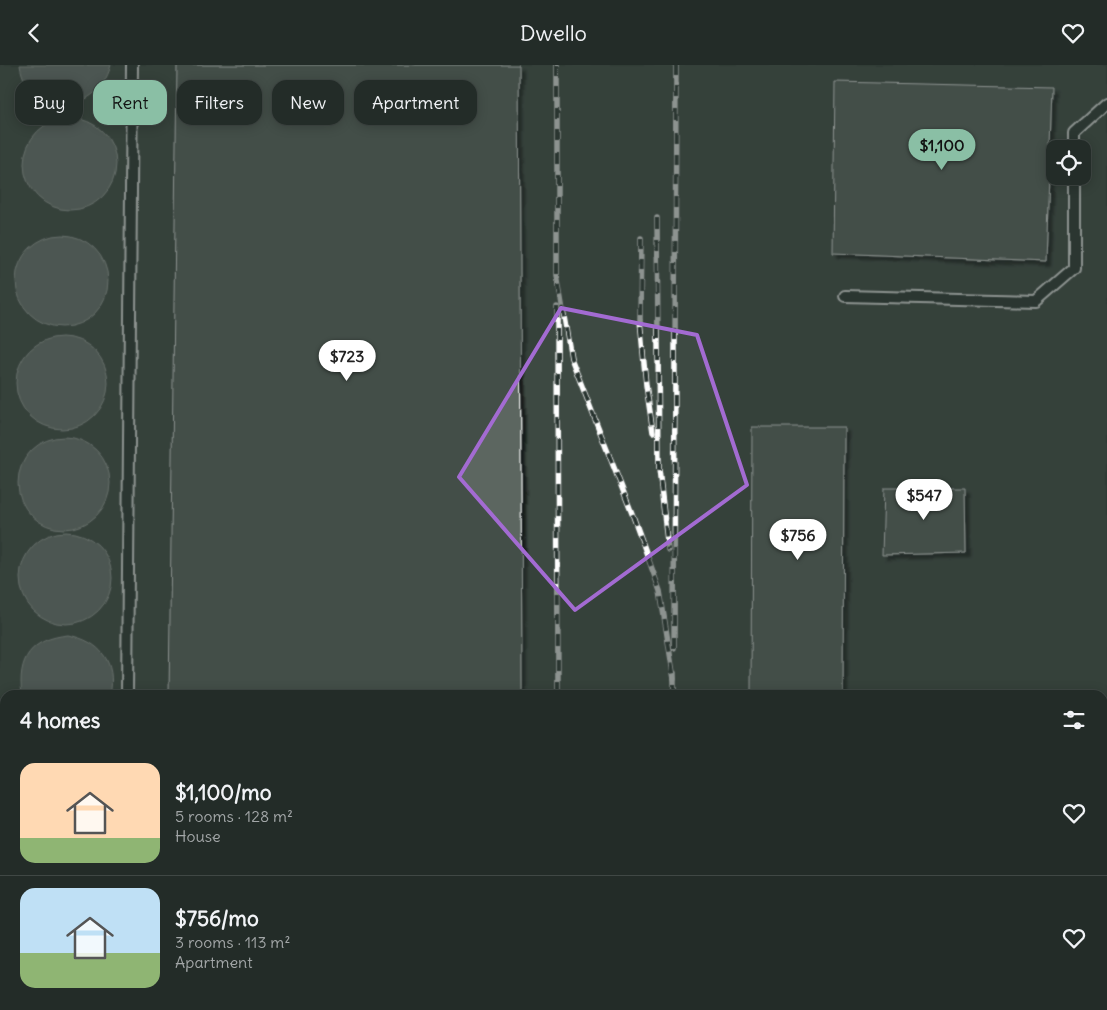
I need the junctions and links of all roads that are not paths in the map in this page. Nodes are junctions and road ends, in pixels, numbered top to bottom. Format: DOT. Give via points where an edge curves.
graph roads {
  1 [pos="132,65"];
  2 [pos="1107,103"];
  3 [pos="1074,140"];
  4 [pos="1074,185"];
  5 [pos="846,296"];
  6 [pos="128,690"];
  1 -- 6 [label="lane"];
  2 -- 3 [label="lane" via="1074,133"];
  4 -- 5 [label="lane" via="1074,268 1036,301"];
}
